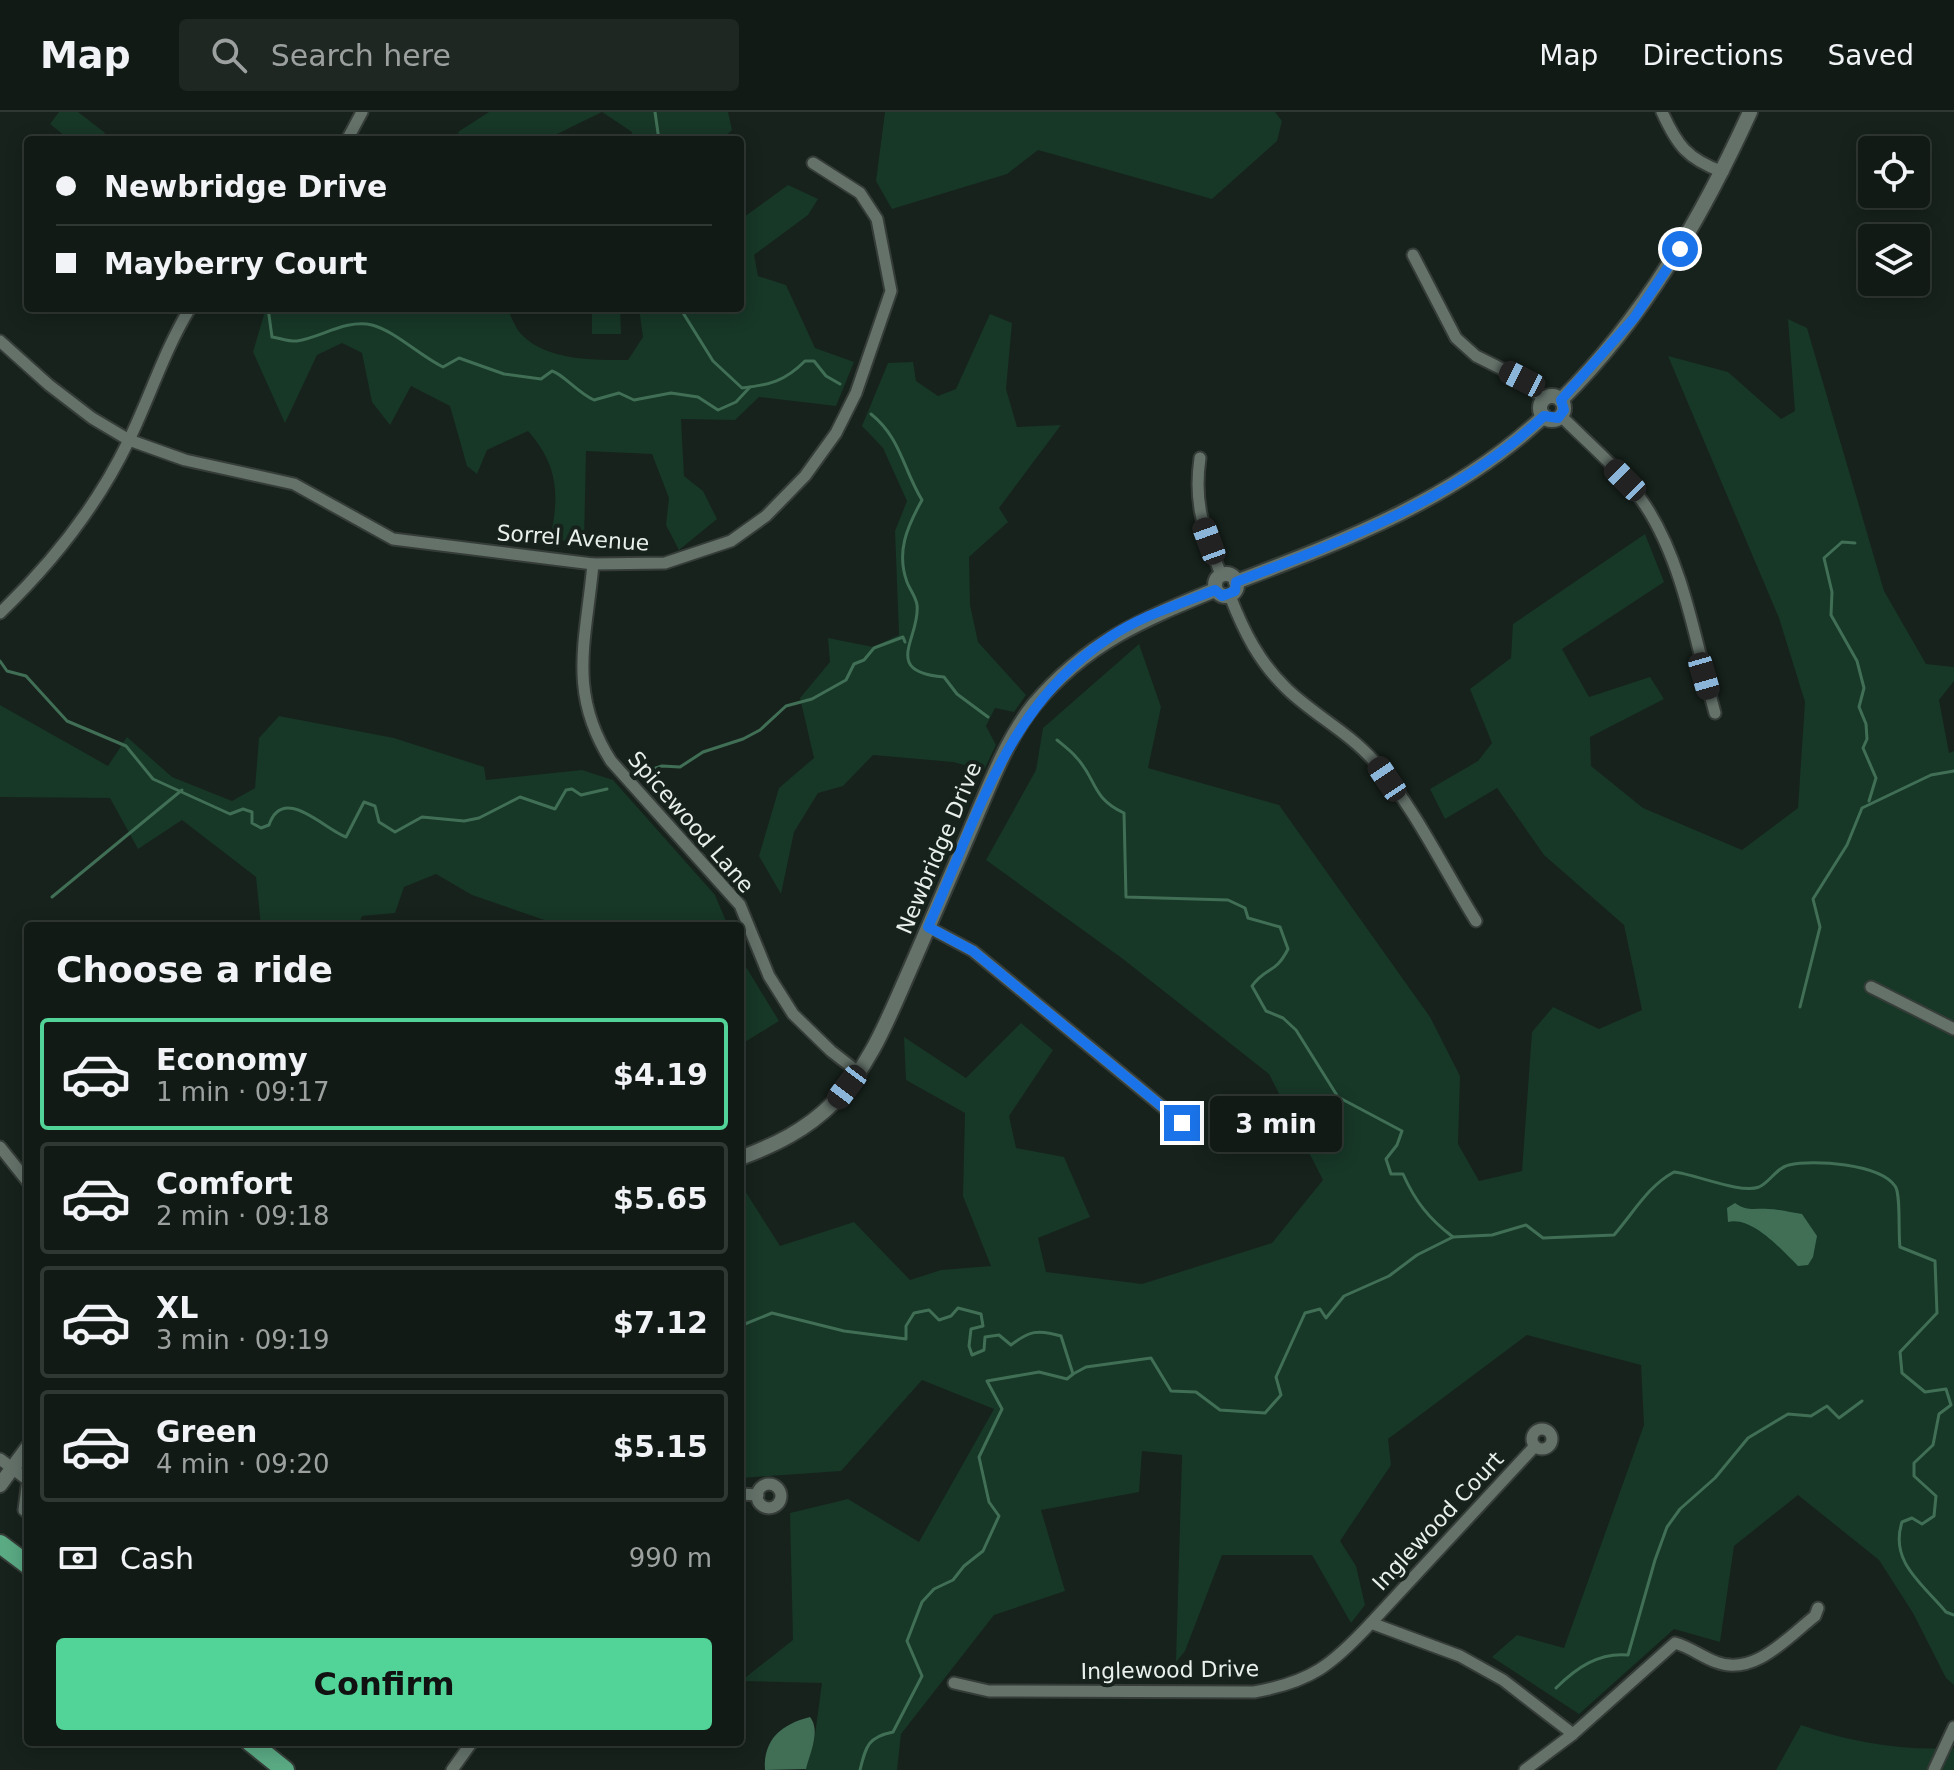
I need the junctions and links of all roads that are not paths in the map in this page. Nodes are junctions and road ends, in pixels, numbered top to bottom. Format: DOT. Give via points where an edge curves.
graph roads {
  1 [pos="362,112"];
  2 [pos="1662,112"];
  3 [pos="1750,112"];
  4 [pos="349,136"];
  5 [pos="813,163"];
  6 [pos="1723,172"];
  7 [pos="1413,255"];
  8 [pos="188,312"];
  9 [pos="0,341"];
  10 [pos="1544,399"];
  11 [pos="1561,400"];
  12 [pos="1544,416"];
  13 [pos="1561,416"];
  14 [pos="129,440"];
  15 [pos="1200,458"];
  16 [pos="593,564"];
  17 [pos="1221,575"];
  18 [pos="1227,589"];
  19 [pos="0,613"];
  20 [pos="1715,713"];
  21 [pos="1476,921"];
  22 [pos="928,927"];
  23 [pos="1871,987"];
  24 [pos="1954,1029"];
  25 [pos="858,1072"];
  26 [pos="1182,1123"];
  27 [pos="0,1147"];
  28 [pos="744,1156"];
  29 [pos="24,1177"];
  30 [pos="1535,1446"];
  31 [pos="24,1450"];
  32 [pos="7,1463"];
  33 [pos="24,1477"];
  34 [pos="0,1485"];
  35 [pos="744,1494"];
  36 [pos="758,1495"];
  37 [pos="0,1544"];
  38 [pos="24,1562"];
  39 [pos="1818,1608"];
  40 [pos="1371,1623"];
  41 [pos="954,1683"];
  42 [pos="1954,1727"];
  43 [pos="1573,1734"];
  44 [pos="255,1746"];
  45 [pos="469,1746"];
  46 [pos="285,1770"];
  47 [pos="452,1770"];
  48 [pos="1525,1770"];
  49 [pos="1934,1770"];
  1 -- 4 [label="street"];
  2 -- 6 [label="street" via="1677,144 1702,164"];
  3 -- 6 [label="street"];
  5 -- 16 [label="street, Sorrel Avenue" via="860,193 877,219 891,291 856,393 836,433 805,476 766,516 731,541 665,563"];
  6 -- 11 [label="street" via="1634,318"];
  7 -- 10 [label="street" via="1456,338"];
  8 -- 14 [label="street" via="168,345"];
  9 -- 14 [label="street, Sorrel Avenue" via="92,418"];
  10 -- 11 [label="street"];
  10 -- 12 [label="street"];
  11 -- 13 [label="street"];
  12 -- 13 [label="street"];
  12 -- 18 [label="street, Newbridge Drive" via="1498,455 1411,510"];
  13 -- 20 [label="street" via="1626,481 1658,527"];
  14 -- 16 [label="street, Sorrel Avenue" via="185,460 294,484 393,539"];
  14 -- 19 [label="street" via="66,545"];
  15 -- 17 [label="street" via="1197,509"];
  16 -- 25 [label="street, Spicewood Lane" via="582,683 594,734 611,761 740,905 769,976 793,1014"];
  17 -- 18 [label="street" via="1231,575"];
  18 -- 21 [label="street" via="1262,662 1374,761"];
  18 -- 22 [label="street, Newbridge Drive" via="1111,636 1071,667 1033,707 1001,758"];
  22 -- 25 [label="street, Newbridge Drive"];
  22 -- 26 [label="street" via="973,951"];
  23 -- 24 [label="street"];
  25 -- 28 [label="street, Newbridge Drive" via="808,1126"];
  27 -- 29 [label="street"];
  30 -- 40 [label="street, Inglewood Court"];
  31 -- 32 [label="street"];
  32 -- 33 [label="street"];
  32 -- 34 [label="street"];
  35 -- 36 [label="street"];
  37 -- 38 [label="main road"];
  39 -- 43 [label="street" via="1768,1654 1747,1665 1718,1664 1675,1643"];
  40 -- 41 [label="street, Inglewood Drive" via="1326,1668 1285,1686 1254,1692 989,1691"];
  40 -- 43 [label="street" via="1460,1656 1503,1680"];
  42 -- 49 [label="street"];
  43 -- 48 [label="street"];
  44 -- 46 [label="main road"];
  45 -- 47 [label="street"];
}
